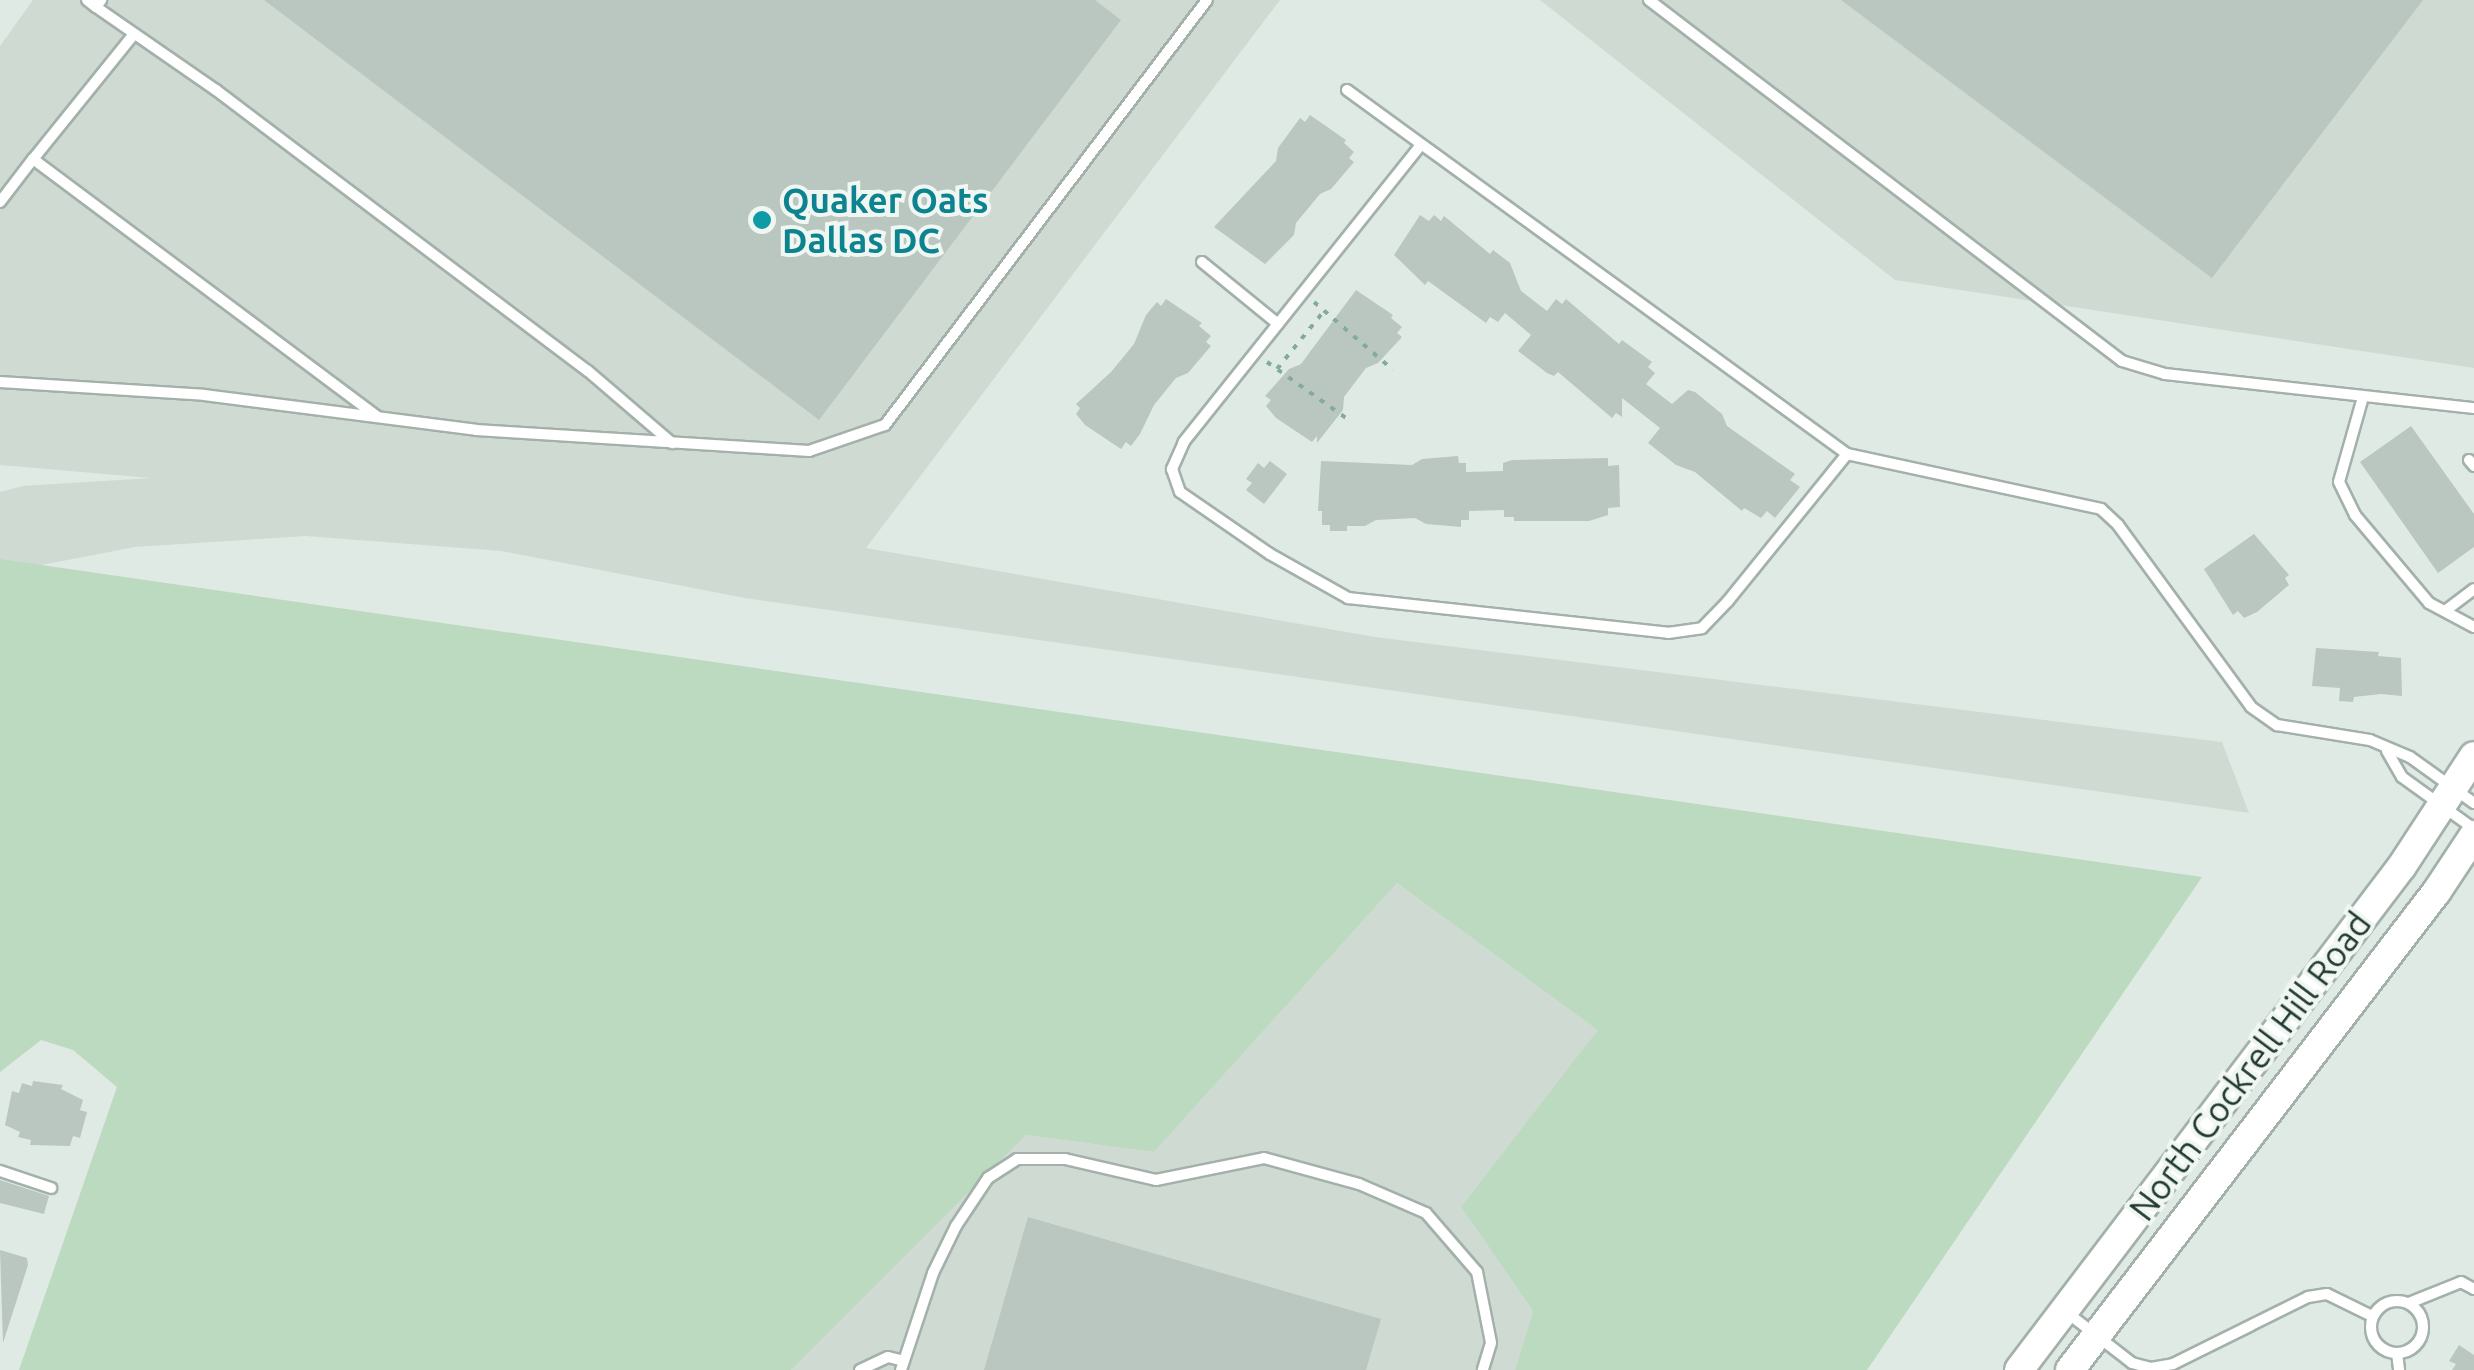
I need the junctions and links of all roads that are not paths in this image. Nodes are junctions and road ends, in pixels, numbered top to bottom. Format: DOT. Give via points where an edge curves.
graph roads {
  1 [pos="1207,0"];
  2 [pos="1649,0"];
  3 [pos="94,2"];
  4 [pos="134,34"];
  5 [pos="1348,90"];
  6 [pos="1420,146"];
  7 [pos="32,159"];
  8 [pos="0,202"];
  9 [pos="1202,262"];
  10 [pos="1278,324"];
  11 [pos="0,382"];
  12 [pos="2362,397"];
  13 [pos="2474,408"];
  14 [pos="376,417"];
  15 [pos="672,442"];
  16 [pos="1846,454"];
  17 [pos="2474,589"];
  18 [pos="2445,611"];
  19 [pos="2474,627"];
  20 [pos="2387,751"];
  21 [pos="2474,756"];
  22 [pos="2456,799"];
  23 [pos="2474,832"];
  24 [pos="0,1170"];
  25 [pos="51,1188"];
  26 [pos="2474,1289"];
  27 [pos="2409,1303"];
  28 [pos="2064,1310"];
  29 [pos="2372,1316"];
  30 [pos="2096,1336"];
  31 [pos="2398,1353"];
  32 [pos="903,1366"];
  33 [pos="860,1370"];
  34 [pos="1483,1370"];
  35 [pos="2019,1370"];
  36 [pos="2070,1370"];
  37 [pos="2399,1370"];
  1 -- 15 [label="lane" via="885,425 808,452"];
  2 -- 12 [label="lane" via="2122,361 2165,374"];
  3 -- 4 [label="lane"];
  4 -- 7 [label="lane"];
  4 -- 15 [label="lane" via="588,371"];
  5 -- 6 [label="lane"];
  6 -- 10 [label="lane"];
  6 -- 16 [label="lane"];
  7 -- 8 [label="lane"];
  7 -- 14 [label="lane"];
  9 -- 10 [label="lane"];
  10 -- 16 [label="lane" via="1184,442 1172,469 1180,492 1348,598 1668,633 1702,628"];
  11 -- 14 [label="lane" via="204,395"];
  12 -- 13 [label="lane"];
  12 -- 18 [label="lane" via="2339,482 2354,515 2400,573"];
  14 -- 15 [label="lane"];
  16 -- 20 [label="lane" via="2101,509 2251,707 2277,725 2370,740"];
  17 -- 18 [label="lane"];
  18 -- 19 [label="lane"];
  20 -- 22 [label="lane" via="2410,757"];
  20 -- 22 [label="lane" via="2402,777"];
  21 -- 22 [label="main road, North Cockrell Hill Road"];
  22 -- 23 [label="lane"];
  22 -- 28 [label="main road, North Cockrell Hill Road"];
  23 -- 30 [label="main road, North Cockrell Hill Road"];
  24 -- 25 [label="lane"];
  26 -- 27 [label="lane" via="2462,1282"];
  27 -- 29 [label="lane" via="2392,1300"];
  27 -- 31 [label="lane" via="2421,1316 2422,1332 2414,1347"];
  28 -- 30 [label="lane"];
  28 -- 35 [label="main road, North Cockrell Hill Road"];
  29 -- 30 [label="lane" via="2326,1294 2308,1298 2173,1364 2151,1368 2132,1363"];
  29 -- 31 [label="lane" via="2375,1342"];
  30 -- 36 [label="main road, North Cockrell Hill Road"];
  31 -- 37 [label="lane"];
  32 -- 33 [label="lane" via="888,1358"];
  32 -- 34 [label="lane" via="932,1273 956,1226 988,1178 1017,1159 1065,1159 1156,1180 1264,1158 1359,1184 1426,1213 1477,1272 1491,1342"];
}
